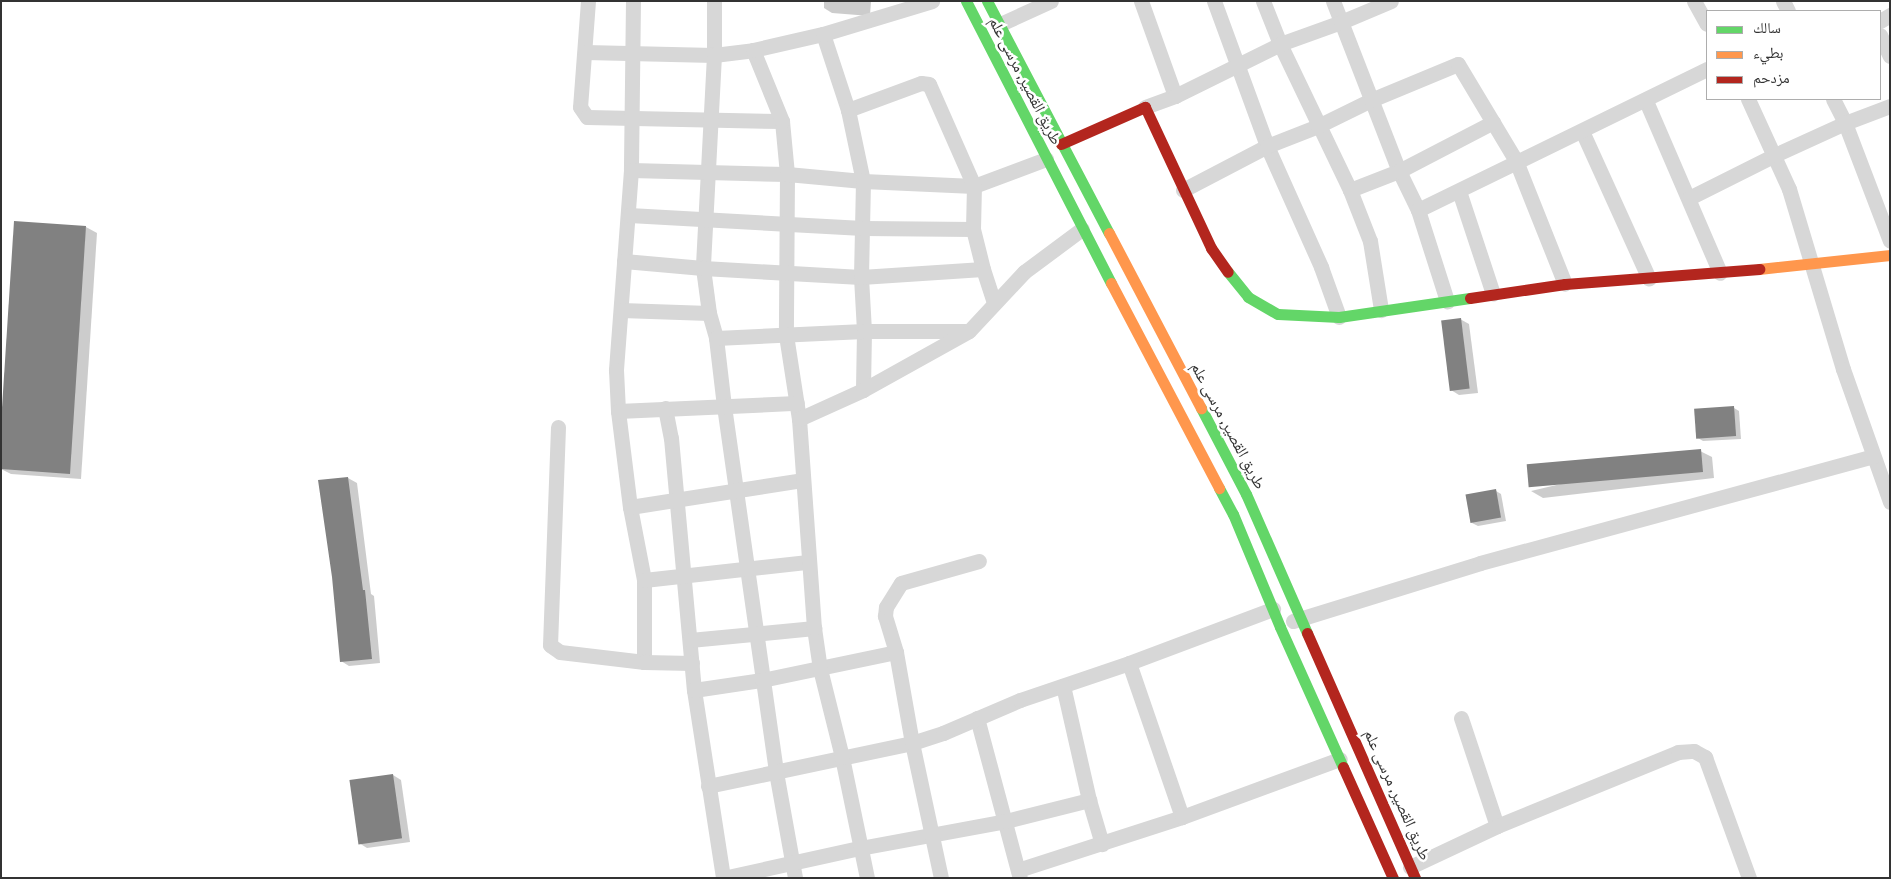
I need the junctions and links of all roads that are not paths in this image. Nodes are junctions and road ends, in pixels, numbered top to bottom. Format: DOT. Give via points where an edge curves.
graph roads {
  1 [pos="588,1"];
  2 [pos="633,1"];
  3 [pos="714,1"];
  4 [pos="932,1"];
  5 [pos="966,1"];
  6 [pos="987,1"];
  7 [pos="1051,1"];
  8 [pos="1141,1"];
  9 [pos="1214,1"];
  10 [pos="1263,1"];
  11 [pos="1333,1"];
  12 [pos="1391,1"];
  13 [pos="1694,1"];
  14 [pos="1341,22"];
  15 [pos="1706,22"];
  16 [pos="998,25"];
  17 [pos="823,34"];
  18 [pos="1881,37"];
  19 [pos="1280,44"];
  20 [pos="753,50"];
  21 [pos="585,52"];
  22 [pos="633,55"];
  23 [pos="714,55"];
  24 [pos="1890,56"];
  25 [pos="1238,66"];
  26 [pos="1706,70"];
  27 [pos="1175,96"];
  28 [pos="1371,100"];
  29 [pos="1748,100"];
  30 [pos="1834,100"];
  31 [pos="1646,101"];
  32 [pos="1890,106"];
  33 [pos="1145,107"];
  34 [pos="848,110"];
  35 [pos="632,118"];
  36 [pos="711,118"];
  37 [pos="782,121"];
  38 [pos="1493,122"];
  39 [pos="1845,123"];
  40 [pos="1318,126"];
  41 [pos="1582,131"];
  42 [pos="1061,144"];
  43 [pos="1267,146"];
  44 [pos="1775,155"];
  45 [pos="1046,159"];
  46 [pos="1516,161"];
  47 [pos="631,170"];
  48 [pos="1399,171"];
  49 [pos="708,173"];
  50 [pos="787,174"];
  51 [pos="863,181"];
  52 [pos="974,186"];
  53 [pos="1182,190"];
  54 [pos="1350,190"];
  55 [pos="1459,191"];
  56 [pos="1689,198"];
  57 [pos="1418,210"];
  58 [pos="629,215"];
  59 [pos="705,221"];
  60 [pos="786,224"];
  61 [pos="863,228"];
  62 [pos="973,229"];
  63 [pos="1082,229"];
  64 [pos="1890,241"];
  65 [pos="1890,255"];
  66 [pos="624,261"];
  67 [pos="1813,265"];
  68 [pos="703,268"];
  69 [pos="983,269"];
  70 [pos="785,272"];
  71 [pos="1720,273"];
  72 [pos="861,277"];
  73 [pos="1649,278"];
  74 [pos="1565,284"];
  75 [pos="1493,294"];
  76 [pos="1447,301"];
  77 [pos="994,302"];
  78 [pos="621,310"];
  79 [pos="1381,310"];
  80 [pos="709,313"];
  81 [pos="1339,317"];
  82 [pos="969,330"];
  83 [pos="864,331"];
  84 [pos="786,335"];
  85 [pos="716,338"];
  86 [pos="863,390"];
  87 [pos="798,403"];
  88 [pos="724,406"];
  89 [pos="665,408"];
  90 [pos="618,411"];
  91 [pos="799,420"];
  92 [pos="558,427"];
  93 [pos="1874,456"];
  94 [pos="802,480"];
  95 [pos="737,492"];
  96 [pos="677,501"];
  97 [pos="1890,502"];
  98 [pos="630,507"];
  99 [pos="979,561"];
  100 [pos="808,562"];
  101 [pos="748,569"];
  102 [pos="684,576"];
  103 [pos="644,580"];
  104 [pos="1273,609"];
  105 [pos="1302,618"];
  106 [pos="1280,627"];
  107 [pos="814,628"];
  108 [pos="756,634"];
  109 [pos="690,640"];
  110 [pos="896,652"];
  111 [pos="644,662"];
  112 [pos="692,663"];
  113 [pos="1129,663"];
  114 [pos="820,669"];
  115 [pos="762,680"];
  116 [pos="1063,686"];
  117 [pos="694,690"];
  118 [pos="977,718"];
  119 [pos="1461,718"];
  120 [pos="912,743"];
  121 [pos="842,757"];
  122 [pos="1340,759"];
  123 [pos="776,772"];
  124 [pos="708,786"];
  125 [pos="1089,800"];
  126 [pos="1182,817"];
  127 [pos="1006,821"];
  128 [pos="1496,826"];
  129 [pos="932,836"];
  130 [pos="1102,844"];
  131 [pos="860,848"];
  132 [pos="794,871"];
  133 [pos="1413,872"];
  134 [pos="1019,874"];
  135 [pos="723,878"];
  136 [pos="866,878"];
  137 [pos="941,878"];
  138 [pos="1393,878"];
  139 [pos="1749,878"];
  1 -- 21 [label="street"];
  2 -- 22 [label="street"];
  3 -- 23 [label="street"];
  4 -- 17 [label="street"];
  5 -- 45 [label="main road, طريق القصير, مرسى علم"];
  6 -- 16 [label="main road, طريق القصير, مرسى علم"];
  7 -- 16 [label="street"];
  8 -- 27 [label="street"];
  9 -- 25 [label="street"];
  10 -- 19 [label="street"];
  11 -- 14 [label="street"];
  12 -- 14 [label="street"];
  13 -- 15 [label="street"];
  14 -- 19 [label="street"];
  14 -- 28 [label="street"];
  16 -- 42 [label="main road, طريق القصير, مرسى علم"];
  17 -- 20 [label="street"];
  17 -- 34 [label="street"];
  18 -- 24 [label="street"];
  19 -- 25 [label="street"];
  19 -- 40 [label="street"];
  20 -- 23 [label="street"];
  20 -- 37 [label="street"];
  21 -- 22 [label="street"];
  21 -- 35 [label="street" via="580,107 584,115"];
  22 -- 23 [label="street"];
  22 -- 35 [label="street"];
  23 -- 36 [label="street"];
  25 -- 27 [label="street"];
  25 -- 43 [label="street"];
  26 -- 31 [label="street"];
  27 -- 33 [label="street"];
  28 -- 38 [label="street" via="1458,64"];
  28 -- 40 [label="street"];
  28 -- 48 [label="street"];
  29 -- 44 [label="street"];
  30 -- 39 [label="street"];
  31 -- 41 [label="street"];
  31 -- 56 [label="street"];
  32 -- 39 [label="street"];
  33 -- 42 [label="main road"];
  33 -- 53 [label="main road"];
  34 -- 51 [label="street"];
  34 -- 52 [label="street" via="922,83 929,84"];
  35 -- 36 [label="street"];
  35 -- 47 [label="street"];
  36 -- 37 [label="street"];
  36 -- 49 [label="street"];
  37 -- 50 [label="street"];
  38 -- 46 [label="street"];
  38 -- 48 [label="street"];
  39 -- 44 [label="street"];
  39 -- 64 [label="street"];
  40 -- 43 [label="street"];
  40 -- 54 [label="street"];
  41 -- 46 [label="street"];
  41 -- 73 [label="street"];
  42 -- 105 [label="main road, طريق القصير, مرسى علم" via="1246,494"];
  43 -- 53 [label="street"];
  43 -- 81 [label="street" via="1321,267"];
  44 -- 56 [label="street"];
  44 -- 67 [label="street"];
  45 -- 52 [label="street"];
  45 -- 63 [label="main road, طريق القصير, مرسى علم"];
  46 -- 55 [label="street"];
  46 -- 74 [label="street"];
  47 -- 49 [label="street"];
  47 -- 58 [label="street"];
  48 -- 54 [label="street"];
  48 -- 57 [label="street"];
  49 -- 50 [label="street"];
  49 -- 59 [label="street"];
  50 -- 51 [label="street"];
  50 -- 60 [label="street"];
  51 -- 52 [label="street"];
  51 -- 61 [label="street"];
  52 -- 62 [label="street"];
  53 -- 81 [label="main road" via="1211,248 1248,298 1278,314"];
  54 -- 79 [label="street" via="1370,241"];
  55 -- 57 [label="street"];
  55 -- 75 [label="street"];
  56 -- 71 [label="street"];
  57 -- 76 [label="street"];
  58 -- 59 [label="street"];
  58 -- 66 [label="street"];
  59 -- 60 [label="street"];
  59 -- 68 [label="street"];
  60 -- 61 [label="street"];
  60 -- 70 [label="street"];
  61 -- 62 [label="street"];
  61 -- 72 [label="street"];
  62 -- 69 [label="street"];
  63 -- 77 [label="street" via="1024,272"];
  63 -- 104 [label="main road, طريق القصير, مرسى علم" via="1233,514"];
  65 -- 67 [label="main road"];
  66 -- 68 [label="street"];
  66 -- 78 [label="street"];
  67 -- 71 [label="main road"];
  67 -- 93 [label="street" via="1843,368"];
  68 -- 70 [label="street"];
  68 -- 80 [label="street"];
  69 -- 72 [label="street"];
  69 -- 77 [label="street"];
  70 -- 72 [label="street"];
  70 -- 84 [label="street"];
  71 -- 73 [label="main road"];
  72 -- 83 [label="street"];
  73 -- 74 [label="main road"];
  74 -- 75 [label="main road"];
  75 -- 76 [label="main road"];
  76 -- 79 [label="main road"];
  77 -- 82 [label="street"];
  78 -- 80 [label="street"];
  78 -- 90 [label="street" via="616,370"];
  79 -- 81 [label="main road"];
  80 -- 85 [label="street"];
  82 -- 83 [label="street"];
  82 -- 86 [label="street"];
  83 -- 84 [label="street"];
  83 -- 86 [label="street"];
  84 -- 85 [label="street"];
  84 -- 87 [label="street"];
  85 -- 88 [label="street"];
  86 -- 91 [label="street"];
  87 -- 88 [label="street"];
  87 -- 91 [label="street"];
  88 -- 89 [label="street"];
  88 -- 95 [label="street"];
  89 -- 90 [label="street"];
  89 -- 96 [label="street"];
  90 -- 98 [label="street"];
  91 -- 94 [label="street"];
  92 -- 111 [label="street" via="550,645 560,652"];
  93 -- 97 [label="street"];
  93 -- 105 [label="street" via="1480,563"];
  94 -- 95 [label="street"];
  94 -- 100 [label="street"];
  95 -- 96 [label="street"];
  95 -- 101 [label="street"];
  96 -- 98 [label="street"];
  96 -- 102 [label="street"];
  98 -- 103 [label="street"];
  99 -- 110 [label="street" via="901,583 886,607 885,616"];
  100 -- 101 [label="street"];
  100 -- 107 [label="street"];
  101 -- 102 [label="street"];
  101 -- 108 [label="street"];
  102 -- 103 [label="street"];
  102 -- 109 [label="street"];
  103 -- 111 [label="street"];
  104 -- 106 [label="main road, طريق القصير, مرسى علم"];
  104 -- 113 [label="street"];
  105 -- 106 [label="street"];
  105 -- 133 [label="main road, طريق القصير, مرسى علم"];
  106 -- 122 [label="main road, طريق القصير, مرسى علم"];
  107 -- 108 [label="street"];
  107 -- 114 [label="street"];
  108 -- 109 [label="street"];
  108 -- 115 [label="street"];
  109 -- 112 [label="street"];
  110 -- 114 [label="street"];
  110 -- 120 [label="street"];
  111 -- 112 [label="street"];
  112 -- 117 [label="street"];
  113 -- 116 [label="street"];
  113 -- 126 [label="street"];
  114 -- 115 [label="street"];
  114 -- 121 [label="street"];
  115 -- 117 [label="street"];
  115 -- 123 [label="street"];
  116 -- 118 [label="street"];
  116 -- 125 [label="street"];
  117 -- 124 [label="street"];
  118 -- 120 [label="street"];
  118 -- 127 [label="street"];
  119 -- 128 [label="street"];
  120 -- 121 [label="street"];
  120 -- 129 [label="street"];
  121 -- 123 [label="street"];
  121 -- 131 [label="street"];
  122 -- 126 [label="street"];
  122 -- 138 [label="main road, طريق القصير, مرسى علم"];
  123 -- 124 [label="street"];
  123 -- 132 [label="street"];
  124 -- 135 [label="street"];
  125 -- 127 [label="street"];
  125 -- 130 [label="street"];
  126 -- 130 [label="street"];
  127 -- 129 [label="street"];
  127 -- 134 [label="street"];
  128 -- 133 [label="street"];
  128 -- 139 [label="street" via="1678,752 1694,751 1705,758"];
  129 -- 131 [label="street"];
  129 -- 137 [label="street"];
  130 -- 134 [label="street"];
  131 -- 132 [label="street"];
  131 -- 136 [label="street"];
  132 -- 135 [label="street"];
}
